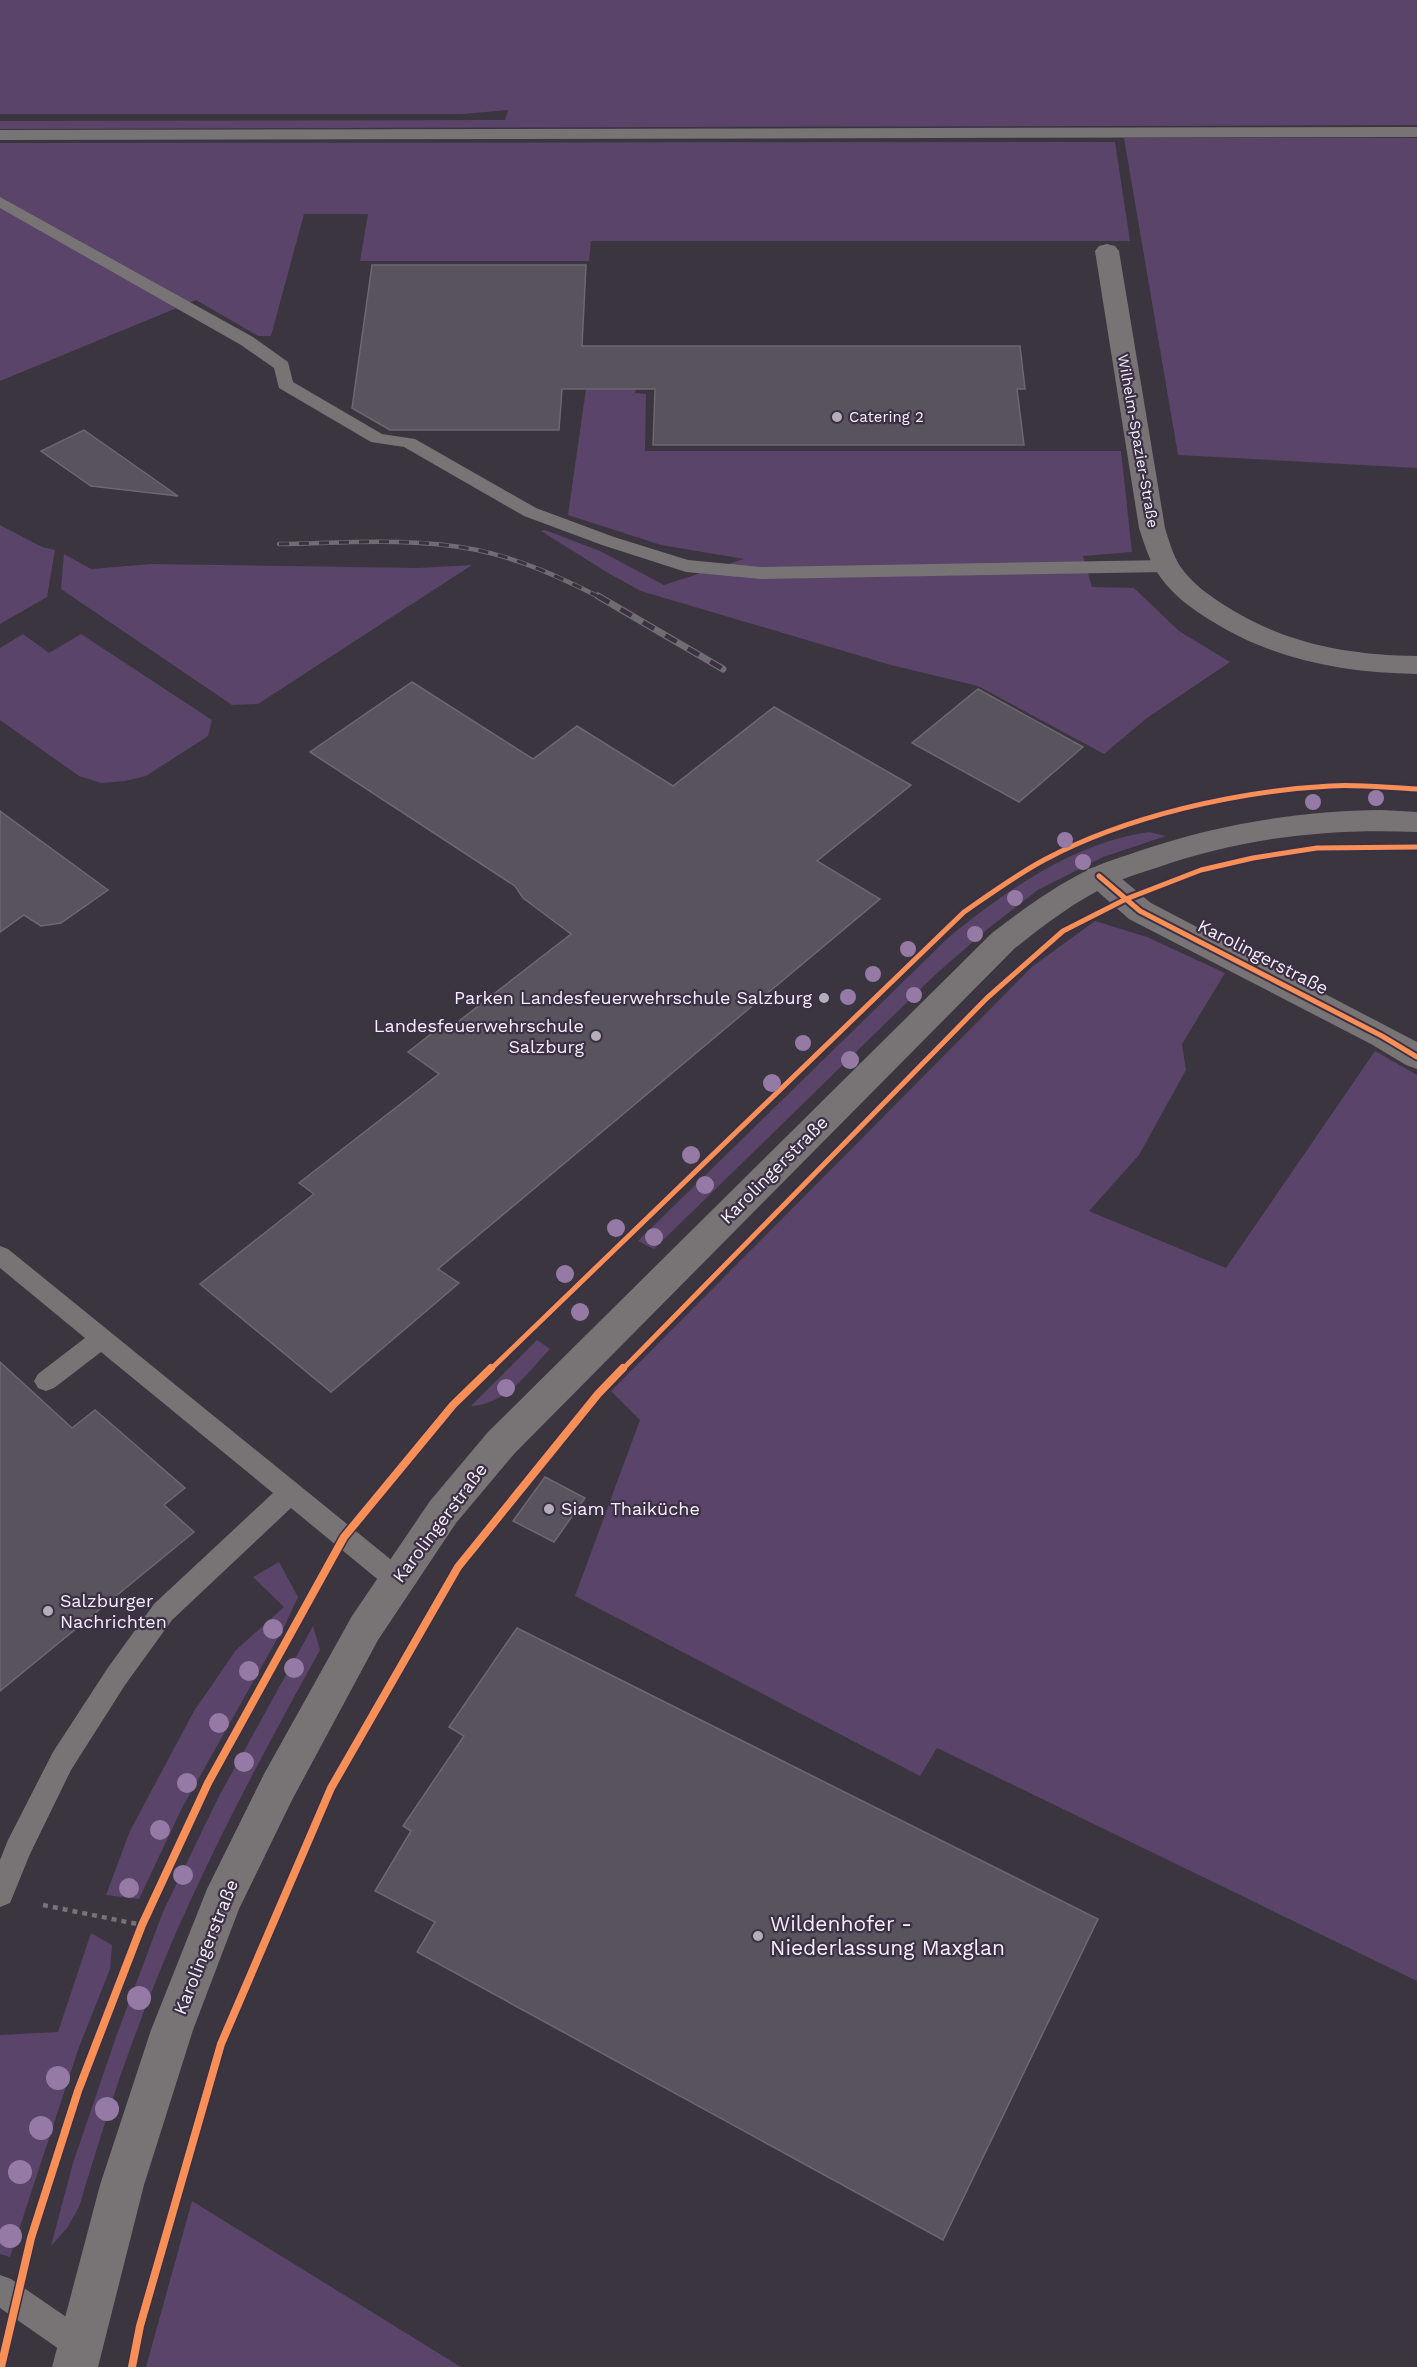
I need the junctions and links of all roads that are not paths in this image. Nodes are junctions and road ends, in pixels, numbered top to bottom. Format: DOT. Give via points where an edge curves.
graph roads {
  1 [pos="1417,132"];
  2 [pos="0,135"];
  3 [pos="0,202"];
  4 [pos="1107,251"];
  5 [pos="1167,566"];
  6 [pos="1417,666"];
  7 [pos="1417,822"];
  8 [pos="1100,876"];
  9 [pos="1417,1057"];
  10 [pos="0,1255"];
  11 [pos="102,1338"];
  12 [pos="46,1381"];
  13 [pos="290,1493"];
  14 [pos="396,1579"];
  15 [pos="0,1894"];
  16 [pos="0,2290"];
  17 [pos="77,2356"];
  1 -- 2 [label="lane"];
  3 -- 5 [label="lane" via="248,342 282,366 285,384 376,438 409,443 530,512 686,566 761,573"];
  4 -- 5 [label="street, Wilhelm-Spazier-Straße" via="1152,528"];
  5 -- 6 [label="street, Wilhelm-Spazier-Straße" via="1194,597 1233,624 1272,642 1318,657 1375,666"];
  7 -- 8 [label="street, Karolingerstraße" via="1350,821 1234,834 1166,852"];
  8 -- 9 [label="street, Karolingerstraße" via="1140,911"];
  8 -- 14 [label="street, Karolingerstraße" via="1047,906 1003,940 501,1443 429,1531"];
  10 -- 11 [label="lane"];
  11 -- 12 [label="lane"];
  11 -- 13 [label="lane"];
  13 -- 14 [label="lane"];
  13 -- 15 [label="lane" via="156,1621 62,1761"];
  14 -- 17 [label="street, Karolingerstraße" via="278,1787 221,1904 172,2030 129,2163"];
  16 -- 17 [label="lane"];
}
